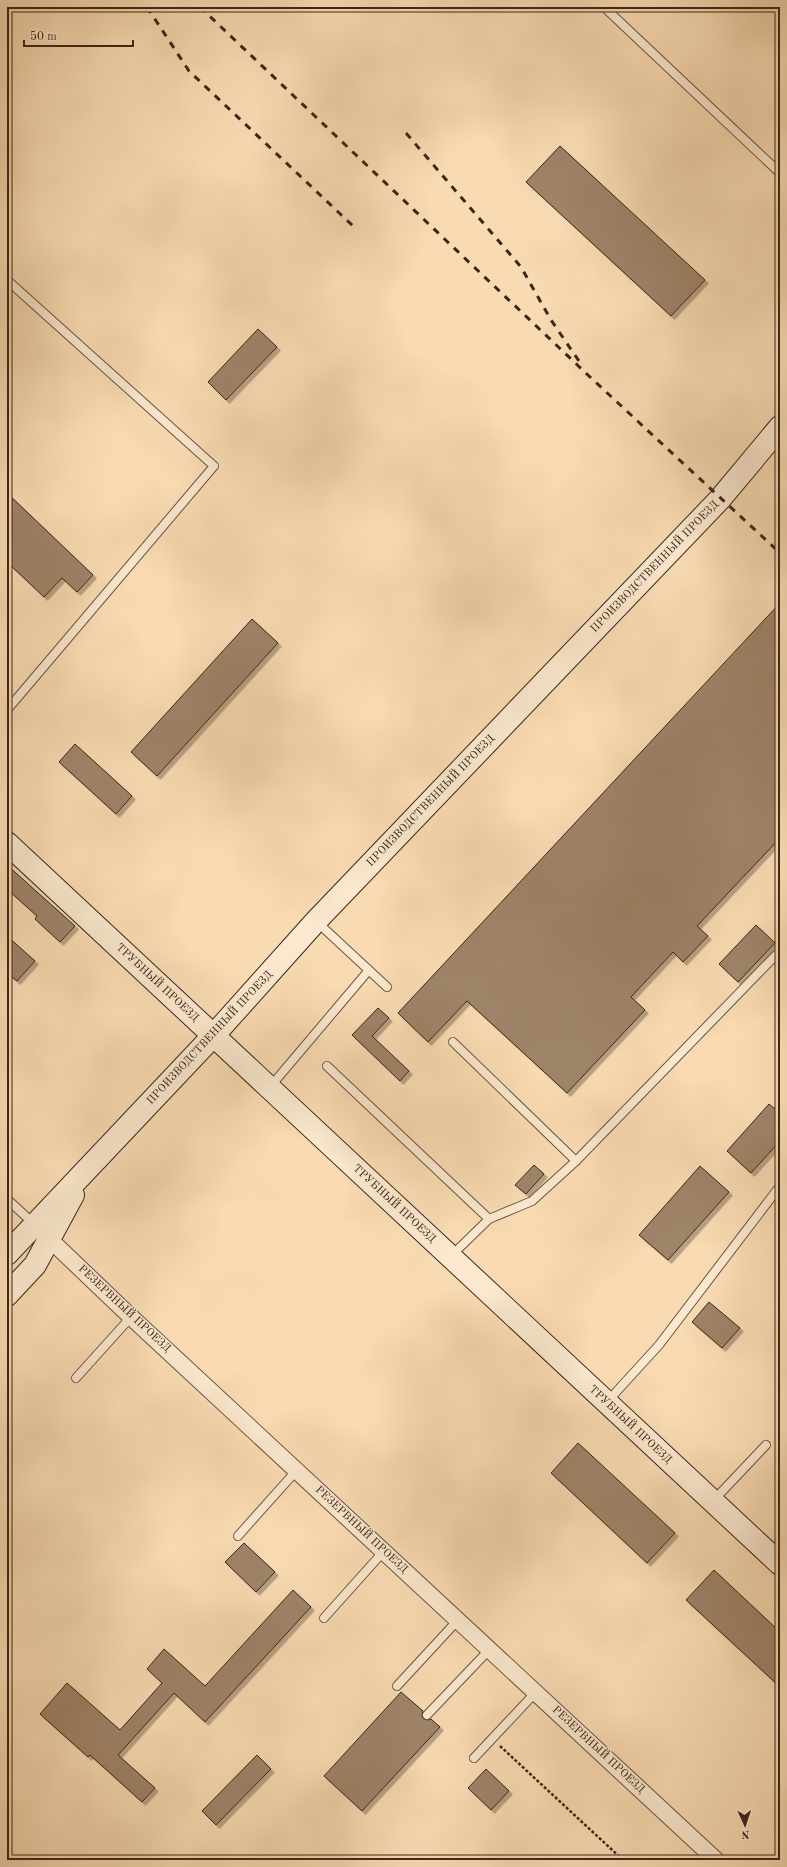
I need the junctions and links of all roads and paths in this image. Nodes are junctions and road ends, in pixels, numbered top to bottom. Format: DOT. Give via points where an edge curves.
graph roads {
  1 [pos="604,7"];
  2 [pos="780,173"];
  3 [pos="7,280"];
  4 [pos="780,427"];
  5 [pos="7,710"];
  6 [pos="7,843"];
  7 [pos="316,921"];
  8 [pos="776,955"];
  9 [pos="369,970"];
  10 [pos="387,987"];
  11 [pos="213,1036"];
  12 [pos="453,1042"];
  13 [pos="327,1066"];
  14 [pos="269,1088"];
  15 [pos="576,1161"];
  16 [pos="780,1186"];
  17 [pos="7,1199"];
  18 [pos="489,1218"];
  19 [pos="42,1232"];
  20 [pos="7,1254"];
  21 [pos="451,1257"];
  22 [pos="7,1295"];
  23 [pos="132,1317"];
  24 [pos="76,1378"];
  25 [pos="607,1403"];
  26 [pos="766,1445"];
  27 [pos="297,1470"];
  28 [pos="712,1501"];
  29 [pos="238,1536"];
  30 [pos="384,1551"];
  31 [pos="780,1564"];
  32 [pos="324,1618"];
  33 [pos="458,1620"];
  34 [pos="490,1650"];
  35 [pos="397,1686"];
  36 [pos="536,1692"];
  37 [pos="427,1715"];
  38 [pos="493,1738"];
  39 [pos="474,1758"];
  40 [pos="623,1860"];
  41 [pos="716,1860"];
  1 -- 2 [label="lane"];
  3 -- 5 [label="lane" via="214,466"];
  4 -- 7 [label="street, ПРОИЗВОДСТВЕННЫЙ ПРОЕЗД" via="720,499"];
  6 -- 11 [label="street, ТРУБНЫЙ ПРОЕЗД"];
  7 -- 9 [label="lane"];
  7 -- 11 [label="street, ПРОИЗВОДСТВЕННЫЙ ПРОЕЗД"];
  8 -- 15 [label="lane"];
  9 -- 10 [label="lane"];
  9 -- 14 [label="lane"];
  11 -- 14 [label="street, ТРУБНЫЙ ПРОЕЗД"];
  11 -- 19 [label="street, ПРОИЗВОДСТВЕННЫЙ ПРОЕЗД" via="83,1175"];
  12 -- 15 [label="lane"];
  13 -- 18 [label="lane"];
  14 -- 21 [label="street, ТРУБНЫЙ ПРОЕЗД"];
  15 -- 18 [label="lane" via="532,1201"];
  16 -- 25 [label="lane" via="659,1345"];
  17 -- 19 [label="lane, РЕЗЕРВНЫЙ ПРОЕЗД"];
  18 -- 21 [label="lane"];
  19 -- 20 [label="street, ПРОИЗВОДСТВЕННЫЙ ПРОЕЗД"];
  19 -- 22 [label="street, ПРОИЗВОДСТВЕННЫЙ ПРОЕЗД" via="35,1265"];
  19 -- 23 [label="street, РЕЗЕРВНЫЙ ПРОЕЗД"];
  21 -- 25 [label="street, ТРУБНЫЙ ПРОЕЗД"];
  23 -- 24 [label="lane"];
  23 -- 27 [label="street, РЕЗЕРВНЫЙ ПРОЕЗД"];
  25 -- 28 [label="street, ТРУБНЫЙ ПРОЕЗД"];
  26 -- 28 [label="lane"];
  27 -- 29 [label="lane"];
  27 -- 30 [label="street, РЕЗЕРВНЫЙ ПРОЕЗД"];
  28 -- 31 [label="street, ТРУБНЫЙ ПРОЕЗД"];
  30 -- 32 [label="lane"];
  30 -- 33 [label="street, РЕЗЕРВНЫЙ ПРОЕЗД"];
  33 -- 34 [label="street, РЕЗЕРВНЫЙ ПРОЕЗД"];
  33 -- 35 [label="lane"];
  34 -- 36 [label="street, РЕЗЕРВНЫЙ ПРОЕЗД"];
  34 -- 37 [label="lane"];
  36 -- 38 [label="lane"];
  36 -- 41 [label="street, РЕЗЕРВНЫЙ ПРОЕЗД"];
  38 -- 39 [label="lane"];
  38 -- 40 [label="path"];
}
